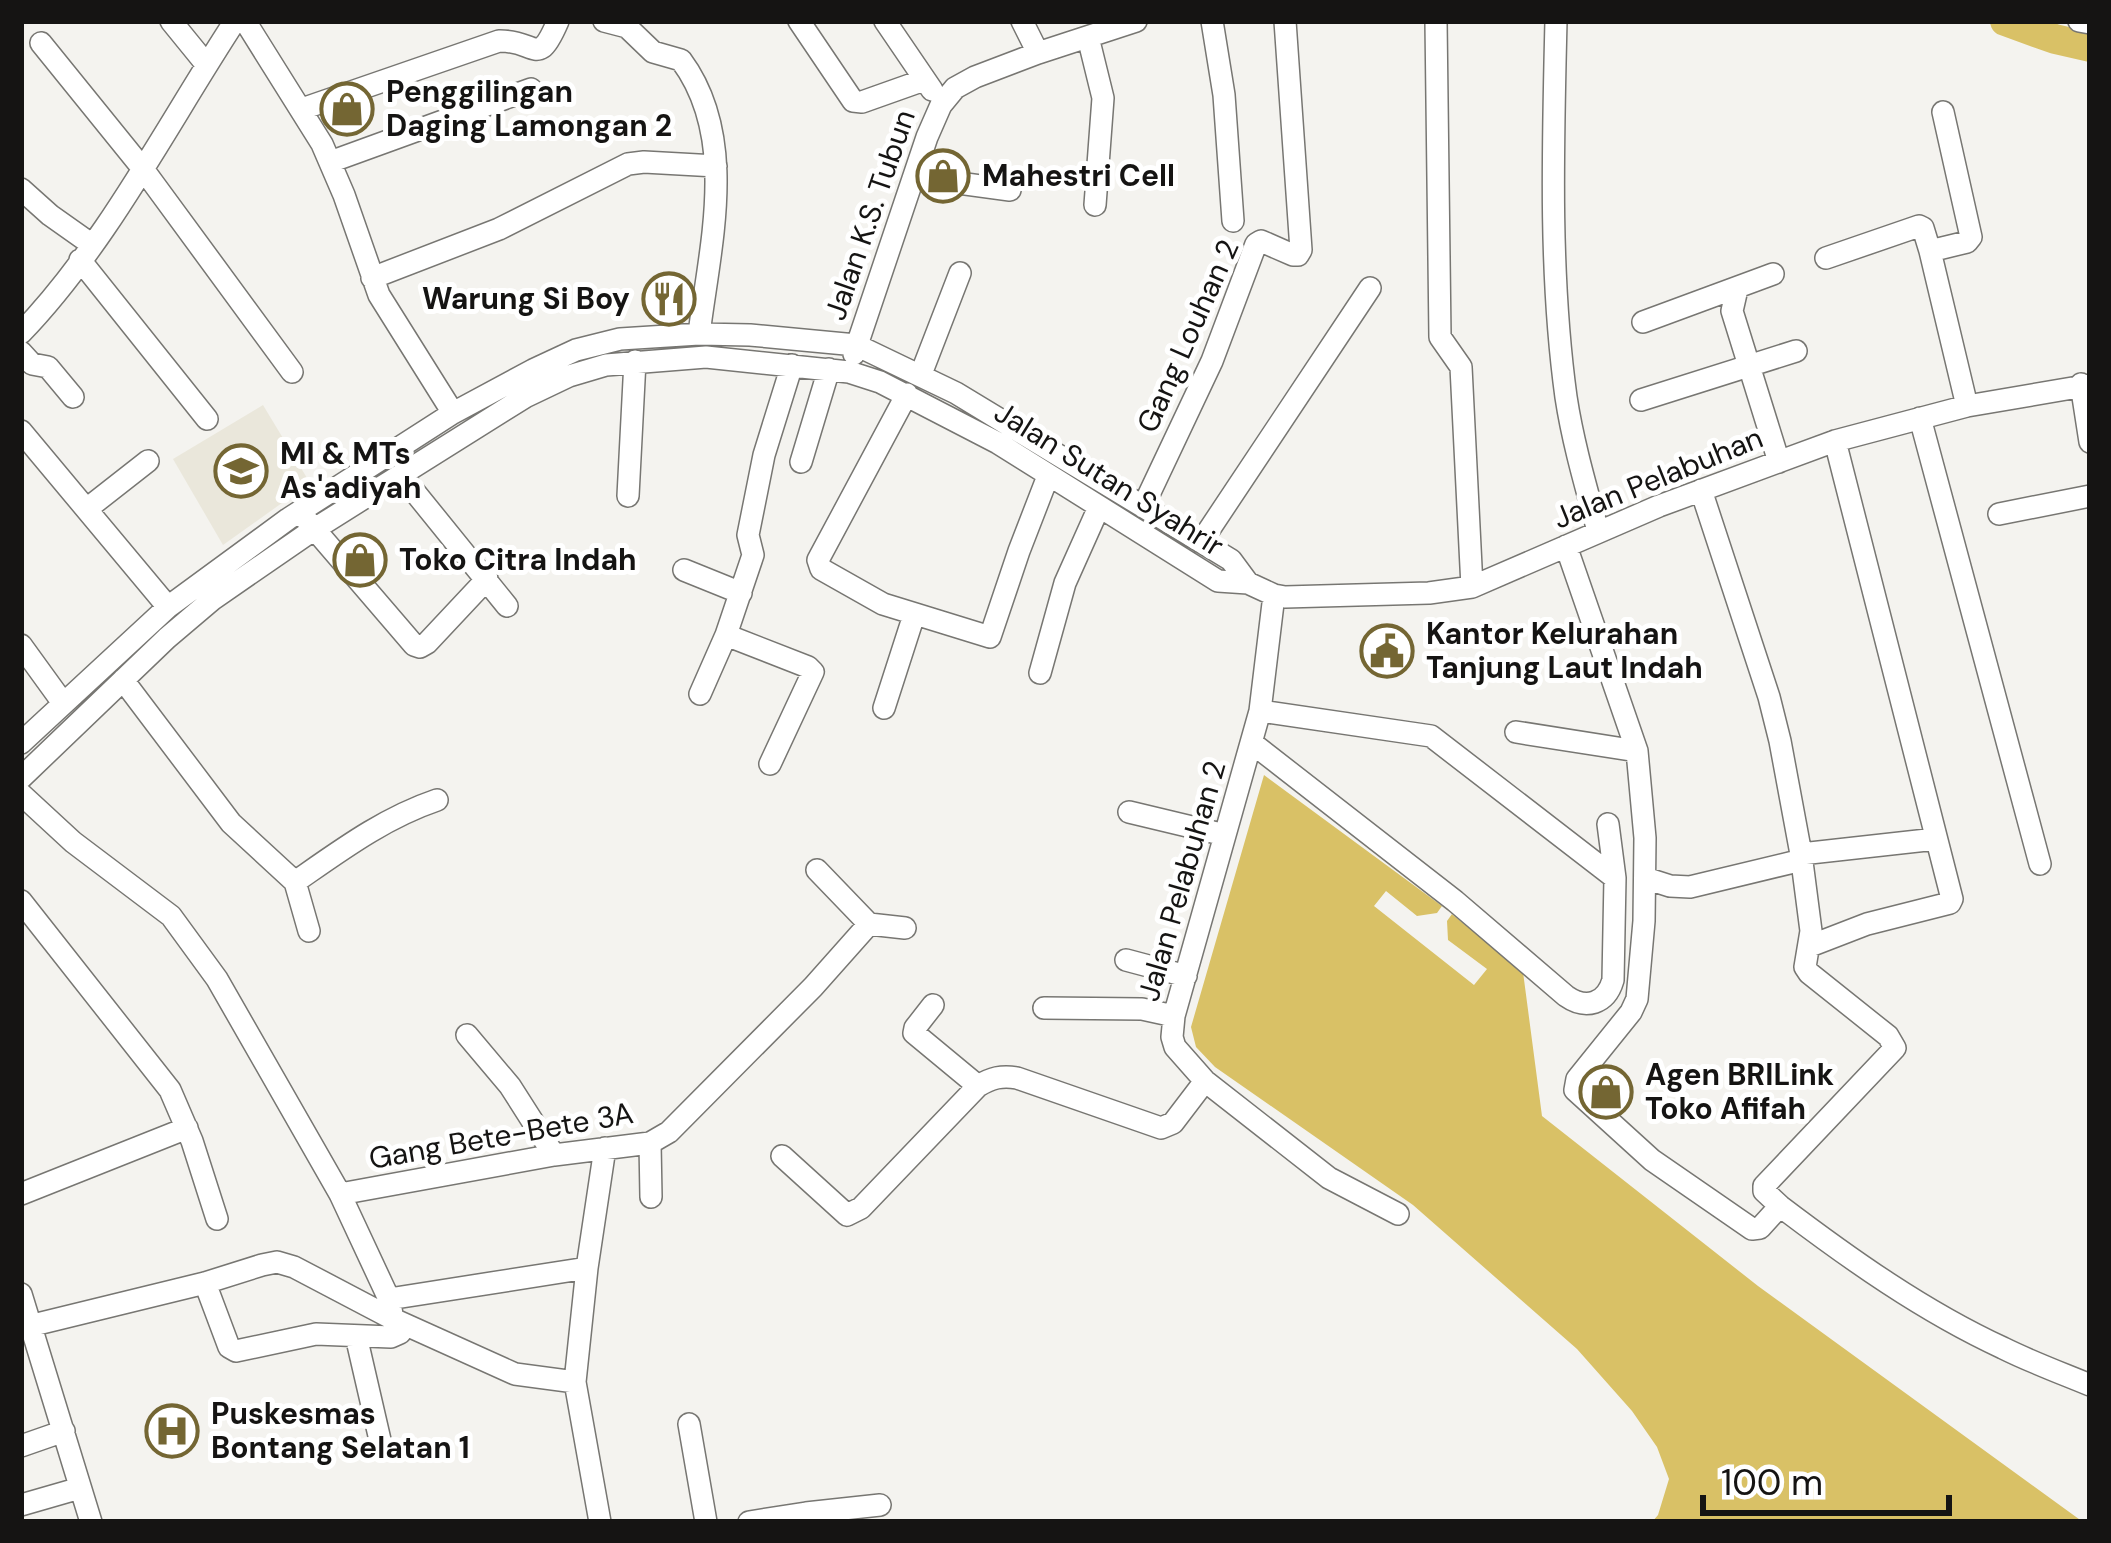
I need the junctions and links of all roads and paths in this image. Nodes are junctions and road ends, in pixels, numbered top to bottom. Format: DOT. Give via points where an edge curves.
graph roads {
  1 [pos="171,21"];
  2 [pos="235,21"];
  3 [pos="244,21"];
  4 [pos="558,21"];
  5 [pos="604,21"];
  6 [pos="799,21"];
  7 [pos="885,21"];
  8 [pos="1022,21"];
  9 [pos="1136,21"];
  10 [pos="1212,21"];
  11 [pos="1285,21"];
  12 [pos="1436,21"];
  13 [pos="1556,21"];
  14 [pos="2079,21"];
  15 [pos="2090,23"];
  16 [pos="1088,37"];
  17 [pos="41,43"];
  18 [pos="1038,53"];
  19 [pos="206,64"];
  20 [pos="925,80"];
  21 [pos="531,89"];
  22 [pos="941,105"];
  23 [pos="302,109"];
  24 [pos="1942,112"];
  25 [pos="331,162"];
  26 [pos="716,166"];
  27 [pos="143,169"];
  28 [pos="914,177"];
  29 [pos="21,189"];
  30 [pos="1010,190"];
  31 [pos="1095,205"];
  32 [pos="1233,221"];
  33 [pos="1930,251"];
  34 [pos="85,252"];
  35 [pos="1826,259"];
  36 [pos="960,273"];
  37 [pos="1772,274"];
  38 [pos="372,278"];
  39 [pos="1370,288"];
  40 [pos="1734,300"];
  41 [pos="1643,322"];
  42 [pos="21,333"];
  43 [pos="699,334"];
  44 [pos="856,345"];
  45 [pos="1796,351"];
  46 [pos="21,352"];
  47 [pos="635,361"];
  48 [pos="1750,364"];
  49 [pos="792,365"];
  50 [pos="839,371"];
  51 [pos="292,372"];
  52 [pos="921,374"];
  53 [pos="2086,385"];
  54 [pos="907,394"];
  55 [pos="74,397"];
  56 [pos="1641,400"];
  57 [pos="1967,406"];
  58 [pos="453,413"];
  59 [pos="1920,418"];
  60 [pos="207,419"];
  61 [pos="21,431"];
  62 [pos="1834,441"];
  63 [pos="2090,442"];
  64 [pos="148,461"];
  65 [pos="801,462"];
  66 [pos="1779,462"];
  67 [pos="401,475"];
  68 [pos="1048,476"];
  69 [pos="1701,490"];
  70 [pos="628,496"];
  71 [pos="2090,496"];
  72 [pos="1099,507"];
  73 [pos="1143,507"];
  74 [pos="88,508"];
  75 [pos="1999,514"];
  76 [pos="307,521"];
  77 [pos="1598,532"];
  78 [pos="1201,542"];
  79 [pos="1566,546"];
  80 [pos="684,570"];
  81 [pos="487,579"];
  82 [pos="1249,583"];
  83 [pos="1472,587"];
  84 [pos="741,592"];
  85 [pos="1274,596"];
  86 [pos="507,606"];
  87 [pos="169,607"];
  88 [pos="914,615"];
  89 [pos="726,634"];
  90 [pos="21,645"];
  91 [pos="1040,673"];
  92 [pos="123,680"];
  93 [pos="700,694"];
  94 [pos="64,703"];
  95 [pos="884,708"];
  96 [pos="1260,711"];
  97 [pos="1516,732"];
  98 [pos="21,743"];
  99 [pos="1252,743"];
  100 [pos="1637,751"];
  101 [pos="770,764"];
  102 [pos="21,778"];
  103 [pos="21,794"];
  104 [pos="437,800"];
  105 [pos="1129,812"];
  106 [pos="1608,824"];
  107 [pos="1226,835"];
  108 [pos="1936,839"];
  109 [pos="1802,857"];
  110 [pos="2040,864"];
  111 [pos="817,870"];
  112 [pos="1615,878"];
  113 [pos="1645,878"];
  114 [pos="296,882"];
  115 [pos="21,901"];
  116 [pos="869,924"];
  117 [pos="905,928"];
  118 [pos="309,931"];
  119 [pos="1810,946"];
  120 [pos="1126,960"];
  121 [pos="1186,976"];
  122 [pos="933,1005"];
  123 [pos="1044,1008"];
  124 [pos="1174,1016"];
  125 [pos="467,1035"];
  126 [pos="1205,1081"];
  127 [pos="978,1086"];
  128 [pos="188,1128"];
  129 [pos="650,1143"];
  130 [pos="605,1148"];
  131 [pos="554,1155"];
  132 [pos="782,1156"];
  133 [pos="21,1194"];
  134 [pos="340,1194"];
  135 [pos="651,1197"];
  136 [pos="1780,1206"];
  137 [pos="1398,1214"];
  138 [pos="217,1219"];
  139 [pos="587,1268"];
  140 [pos="206,1283"];
  141 [pos="21,1294"];
  142 [pos="396,1314"];
  143 [pos="26,1326"];
  144 [pos="356,1336"];
  145 [pos="575,1382"];
  146 [pos="2090,1385"];
  147 [pos="689,1424"];
  148 [pos="64,1431"];
  149 [pos="380,1440"];
  150 [pos="21,1445"];
  151 [pos="80,1488"];
  152 [pos="21,1505"];
  153 [pos="880,1505"];
  154 [pos="755,1521"];
  155 [pos="91,1522"];
  156 [pos="600,1522"];
  157 [pos="706,1522"];
  1 -- 19 [label="street"];
  2 -- 19 [label="street"];
  3 -- 23 [label="street"];
  4 -- 23 [label="street" via="542,49 499,41"];
  5 -- 26 [label="street" via="627,27 653,52 681,59 707,106"];
  6 -- 20 [label="street" via="853,101"];
  7 -- 20 [label="street"];
  8 -- 18 [label="street"];
  9 -- 16 [label="street, Jalan K.S. Tubun"];
  10 -- 32 [label="street"];
  11 -- 73 [label="street, Gang Louhan 2" via="1301,250 1293,255 1256,244"];
  12 -- 83 [label="street" via="1440,337 1461,367"];
  13 -- 77 [label="street" via="1559,340"];
  14 -- 15 [label="street"];
  16 -- 18 [label="street, Jalan K.S. Tubun"];
  16 -- 31 [label="street" via="1103,98"];
  17 -- 27 [label="street"];
  18 -- 22 [label="street, Jalan K.S. Tubun" via="975,77"];
  19 -- 27 [label="street"];
  20 -- 22 [label="street"];
  21 -- 25 [label="street"];
  22 -- 28 [label="street, Jalan K.S. Tubun"];
  23 -- 25 [label="street"];
  24 -- 33 [label="street" via="1971,237"];
  25 -- 38 [label="street"];
  26 -- 38 [label="street" via="628,164 499,229"];
  26 -- 43 [label="street"];
  27 -- 34 [label="street"];
  27 -- 51 [label="street"];
  28 -- 30 [label="street"];
  28 -- 44 [label="street, Jalan K.S. Tubun"];
  29 -- 34 [label="street"];
  33 -- 35 [label="street" via="1919,226"];
  33 -- 57 [label="street"];
  34 -- 42 [label="street"];
  34 -- 60 [label="street"];
  36 -- 52 [label="street"];
  37 -- 40 [label="street"];
  38 -- 58 [label="street"];
  39 -- 78 [label="street"];
  40 -- 41 [label="street" via="1708,300"];
  40 -- 48 [label="street"];
  43 -- 44 [label="street, Jalan Sutan Syahrir"];
  43 -- 58 [label="street, Jalan Sutan Syahrir" via="576,350"];
  44 -- 50 [label="street, Jalan K.S. Tubun"];
  44 -- 52 [label="street, Jalan Sutan Syahrir"];
  45 -- 48 [label="street"];
  46 -- 55 [label="street" via="48,367"];
  47 -- 49 [label="street, Jalan Sutan Syahrir"];
  47 -- 67 [label="street, Jalan Sutan Syahrir" via="569,376 525,397"];
  47 -- 70 [label="street"];
  48 -- 56 [label="street"];
  48 -- 66 [label="street"];
  49 -- 50 [label="street, Jalan Sutan Syahrir"];
  49 -- 84 [label="street" via="764,455"];
  50 -- 54 [label="street, Jalan Sutan Syahrir"];
  50 -- 65 [label="street, Jalan K.S. Tubun"];
  52 -- 73 [label="street, Jalan Sutan Syahrir"];
  53 -- 57 [label="street, Jalan Pelabuhan"];
  53 -- 63 [label="street"];
  54 -- 68 [label="street, Jalan Sutan Syahrir"];
  54 -- 88 [label="street" via="818,563"];
  57 -- 59 [label="street, Jalan Pelabuhan"];
  58 -- 76 [label="street, Jalan Sutan Syahrir"];
  59 -- 62 [label="street, Jalan Pelabuhan"];
  59 -- 110 [label="street"];
  61 -- 74 [label="street"];
  62 -- 66 [label="street, Jalan Pelabuhan"];
  62 -- 108 [label="street"];
  64 -- 74 [label="street"];
  66 -- 69 [label="street, Jalan Pelabuhan"];
  67 -- 76 [label="street, Jalan Sutan Syahrir"];
  67 -- 81 [label="street"];
  68 -- 72 [label="street, Jalan Sutan Syahrir"];
  68 -- 88 [label="street" via="992,636"];
  69 -- 77 [label="street, Jalan Pelabuhan"];
  69 -- 109 [label="street" via="1769,697"];
  71 -- 75 [label="street"];
  72 -- 82 [label="street, Jalan Sutan Syahrir" via="1218,581"];
  72 -- 91 [label="street" via="1065,583"];
  73 -- 78 [label="street, Jalan Sutan Syahrir"];
  74 -- 87 [label="street"];
  76 -- 81 [label="street" via="414,645 427,643"];
  76 -- 87 [label="street, Jalan Sutan Syahrir"];
  76 -- 92 [label="street, Jalan Sutan Syahrir"];
  77 -- 79 [label="street, Jalan Pelabuhan"];
  78 -- 82 [label="street, Jalan Sutan Syahrir"];
  79 -- 83 [label="street, Jalan Pelabuhan"];
  79 -- 100 [label="street"];
  80 -- 84 [label="street"];
  81 -- 86 [label="street"];
  82 -- 85 [label="street, Jalan Pelabuhan"];
  83 -- 85 [label="street, Jalan Pelabuhan"];
  84 -- 89 [label="street"];
  85 -- 96 [label="street, Jalan Pelabuhan 2"];
  87 -- 94 [label="street, Jalan Sutan Syahrir"];
  88 -- 95 [label="street"];
  89 -- 93 [label="street"];
  89 -- 101 [label="street" via="813,672"];
  90 -- 94 [label="street"];
  92 -- 102 [label="street, Jalan Sutan Syahrir"];
  92 -- 114 [label="street" via="231,823"];
  94 -- 98 [label="street, Jalan Sutan Syahrir"];
  96 -- 99 [label="street, Jalan Pelabuhan 2"];
  96 -- 112 [label="street" via="1431,736"];
  97 -- 100 [label="street"];
  99 -- 107 [label="street, Jalan Pelabuhan 2"];
  99 -- 112 [label="street" via="1576,1003 1600,1001 1610,991"];
  100 -- 113 [label="street"];
  103 -- 134 [label="street" via="171,916 217,979"];
  104 -- 114 [label="street" via="359,837"];
  105 -- 107 [label="street"];
  106 -- 112 [label="street"];
  107 -- 121 [label="street, Jalan Pelabuhan 2"];
  108 -- 109 [label="street"];
  108 -- 119 [label="street" via="1950,903"];
  109 -- 113 [label="street" via="1690,887"];
  109 -- 119 [label="street"];
  111 -- 116 [label="street"];
  113 -- 136 [label="street" via="1636,999 1575,1090 1652,1160 1752,1229"];
  114 -- 118 [label="street"];
  115 -- 128 [label="street" via="170,1090"];
  116 -- 117 [label="street"];
  116 -- 129 [label="street, Gang Bete-Bete 3A"];
  119 -- 136 [label="street" via="1807,970 1895,1048 1764,1186"];
  120 -- 121 [label="street"];
  121 -- 124 [label="street, Jalan Pelabuhan 2"];
  122 -- 127 [label="street" via="914,1033"];
  123 -- 124 [label="street"];
  124 -- 126 [label="street, Jalan Pelabuhan 2" via="1174,1047"];
  125 -- 131 [label="street"];
  126 -- 127 [label="street" via="1165,1128 1017,1078"];
  126 -- 137 [label="street, Jalan Pelabuhan 2" via="1329,1178"];
  127 -- 132 [label="street" via="854,1213 840,1211"];
  128 -- 133 [label="street"];
  128 -- 138 [label="street"];
  129 -- 130 [label="street, Gang Bete-Bete 3A"];
  129 -- 135 [label="street"];
  130 -- 131 [label="street, Gang Bete-Bete 3A"];
  130 -- 139 [label="street"];
  131 -- 134 [label="street, Gang Bete-Bete 3A"];
  134 -- 142 [label="street"];
  136 -- 146 [label="street" via="1898,1290 2000,1348"];
  139 -- 142 [label="street"];
  139 -- 145 [label="street"];
  140 -- 142 [label="street" via="277,1262"];
  140 -- 143 [label="street"];
  140 -- 144 [label="street" via="232,1349 316,1334"];
  141 -- 143 [label="street"];
  142 -- 144 [label="street" via="400,1333"];
  142 -- 145 [label="street" via="515,1374"];
  143 -- 148 [label="street"];
  144 -- 149 [label="street"];
  145 -- 156 [label="street"];
  147 -- 157 [label="street"];
  148 -- 150 [label="street"];
  148 -- 151 [label="street"];
  151 -- 152 [label="street"];
  151 -- 155 [label="street"];
  153 -- 154 [label="street"];
}
